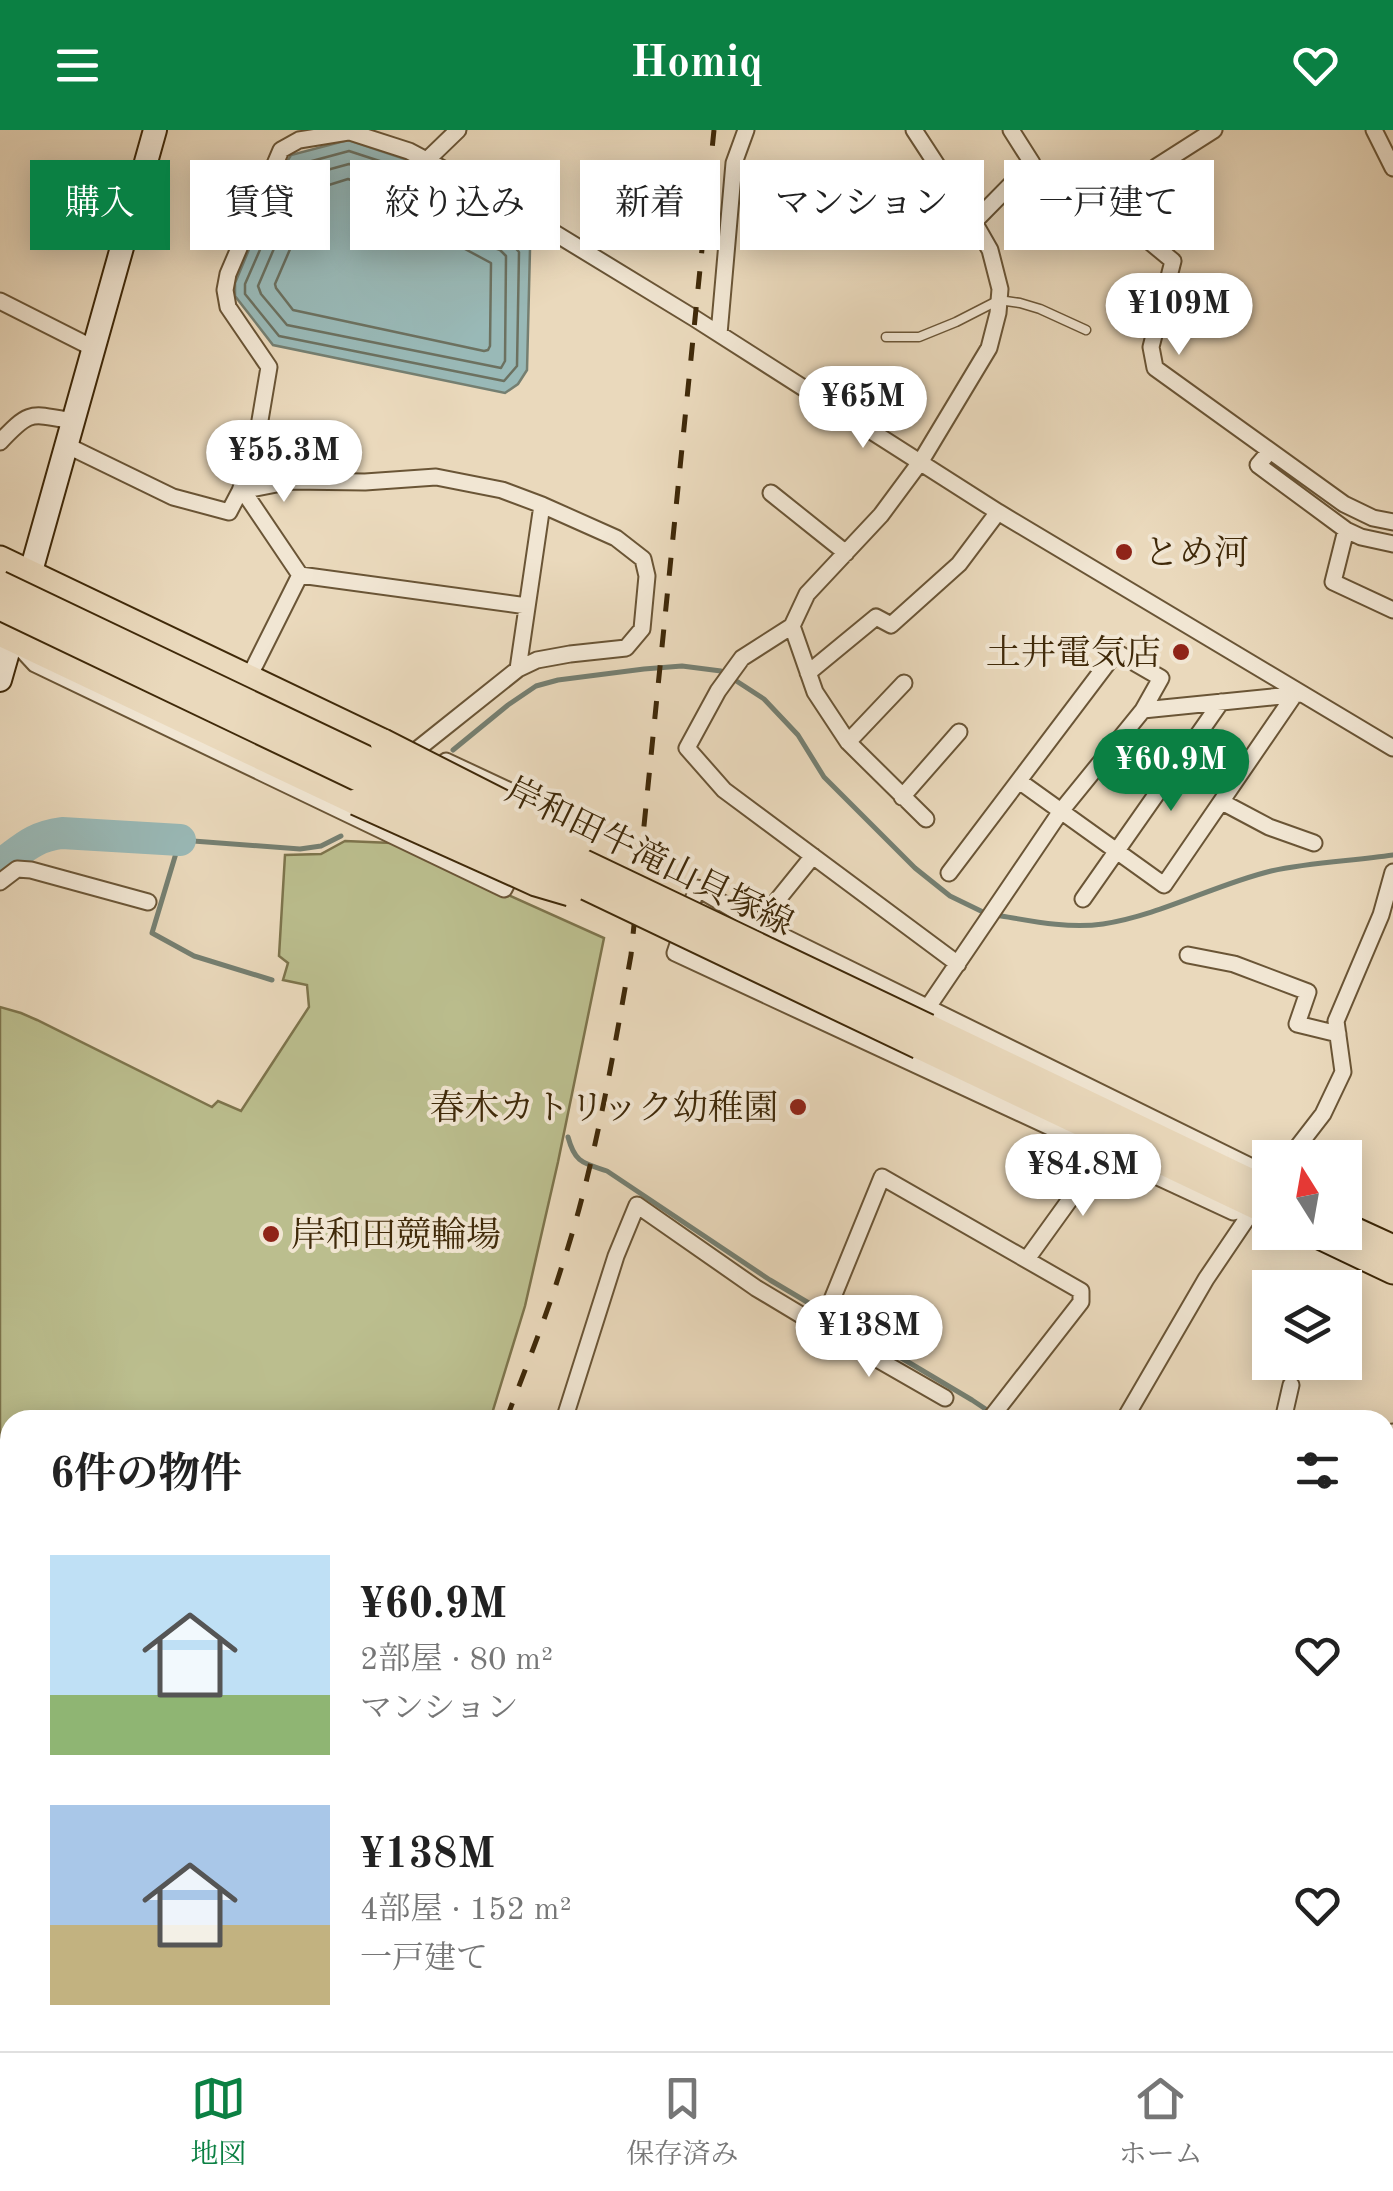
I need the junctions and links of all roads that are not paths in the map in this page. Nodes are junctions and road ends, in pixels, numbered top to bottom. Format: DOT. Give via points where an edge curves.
graph roads {
  1 [pos="154,130"];
  2 [pos="458,130"];
  3 [pos="746,130"];
  4 [pos="914,130"];
  5 [pos="1011,130"];
  6 [pos="1214,130"];
  7 [pos="1374,130"];
  8 [pos="346,131"];
  9 [pos="1188,137"];
  10 [pos="427,160"];
  11 [pos="934,160"];
  12 [pos="1393,168"];
  13 [pos="984,212"];
  14 [pos="560,235"];
  15 [pos="984,240"];
  16 [pos="999,300"];
  17 [pos="0,301"];
  18 [pos="1086,330"];
  19 [pos="719,334"];
  20 [pos="886,337"];
  21 [pos="93,348"];
  22 [pos="73,421"];
  23 [pos="0,442"];
  24 [pos="66,445"];
  25 [pos="1270,451"];
  26 [pos="922,461"];
  27 [pos="240,491"];
  28 [pos="771,493"];
  29 [pos="542,505"];
  30 [pos="998,512"];
  31 [pos="1393,522"];
  32 [pos="1346,530"];
  33 [pos="1393,544"];
  34 [pos="846,553"];
  35 [pos="0,559"];
  36 [pos="30,573"];
  37 [pos="300,575"];
  38 [pos="0,584"];
  39 [pos="528,606"];
  40 [pos="0,607"];
  41 [pos="1393,610"];
  42 [pos="792,626"];
  43 [pos="6,636"];
  44 [pos="253,669"];
  45 [pos="518,670"];
  46 [pos="808,673"];
  47 [pos="0,680"];
  48 [pos="904,683"];
  49 [pos="1298,694"];
  50 [pos="1221,702"];
  51 [pos="1143,710"];
  52 [pos="958,732"];
  53 [pos="848,742"];
  54 [pos="419,748"];
  55 [pos="1393,748"];
  56 [pos="1018,781"];
  57 [pos="902,797"];
  58 [pos="1222,802"];
  59 [pos="1061,811"];
  60 [pos="926,820"];
  61 [pos="1314,843"];
  62 [pos="1117,852"];
  63 [pos="812,856"];
  64 [pos="70,863"];
  65 [pos="949,872"];
  66 [pos="1393,872"];
  67 [pos="63,879"];
  68 [pos="136,879"];
  69 [pos="0,882"];
  70 [pos="131,897"];
  71 [pos="1083,899"];
  72 [pos="148,902"];
  73 [pos="654,907"];
  74 [pos="1387,918"];
  75 [pos="758,924"];
  76 [pos="779,935"];
  77 [pos="1188,955"];
  78 [pos="958,964"];
  79 [pos="755,990"];
  80 [pos="925,1026"];
  81 [pos="1338,1034"];
  82 [pos="1302,1140"];
  83 [pos="1115,1159"];
  84 [pos="1252,1189"];
  85 [pos="1252,1203"];
  86 [pos="1252,1216"];
  87 [pos="1362,1234"];
  88 [pos="1393,1248"];
  89 [pos="1349,1250"];
  90 [pos="1027,1258"];
  91 [pos="1393,1271"];
  92 [pos="816,1324"];
  93 [pos="1291,1385"];
  94 [pos="945,1398"];
  95 [pos="567,1410"];
  96 [pos="996,1410"];
  97 [pos="1130,1410"];
  98 [pos="1289,1410"];
  1 -- 21 [label="main road"];
  2 -- 10 [label="street"];
  3 -- 19 [label="street" via="734,163"];
  4 -- 11 [label="street"];
  5 -- 13 [label="street" via="1032,163"];
  6 -- 9 [label="street"];
  7 -- 12 [label="street"];
  8 -- 10 [label="street"];
  8 -- 27 [label="street" via="281,150 228,274 228,308 269,367"];
  9 -- 25 [label="street" via="1156,167 1135,210 1138,232 1174,261 1151,347 1156,368"];
  14 -- 19 [label="street"];
  15 -- 16 [label="street"];
  16 -- 18 [label="lane"];
  16 -- 20 [label="lane" via="919,337"];
  16 -- 26 [label="street" via="989,348"];
  17 -- 21 [label="street"];
  19 -- 26 [label="street"];
  21 -- 22 [label="main road"];
  22 -- 23 [label="street" via="21,419"];
  22 -- 24 [label="main road"];
  24 -- 27 [label="street" via="174,497 230,512"];
  24 -- 36 [label="main road"];
  25 -- 31 [label="street" via="1344,504"];
  25 -- 32 [label="street" via="1258,465"];
  26 -- 30 [label="street"];
  26 -- 34 [label="street"];
  27 -- 29 [label="street" via="292,481 436,477"];
  27 -- 37 [label="street"];
  28 -- 34 [label="street"];
  29 -- 39 [label="street"];
  29 -- 45 [label="street" via="616,538 643,559 642,629 626,648 537,660"];
  30 -- 46 [label="street" via="959,564 891,625 876,616"];
  30 -- 49 [label="street"];
  32 -- 33 [label="street"];
  32 -- 41 [label="street" via="1334,582"];
  34 -- 42 [label="street" via="807,594"];
  35 -- 36 [label="main road"];
  36 -- 43 [label="main road"];
  36 -- 44 [label="street" via="61,574"];
  36 -- 73 [label="main road, bridge" via="579,842"];
  37 -- 39 [label="street"];
  37 -- 44 [label="street"];
  38 -- 73 [label="main road, 岸和田牛滝山貝塚線, bridge"];
  39 -- 45 [label="street"];
  40 -- 73 [label="main road, 岸和田牛滝山貝塚線, bridge"];
  42 -- 46 [label="street"];
  42 -- 63 [label="street" via="742,658 687,748 724,790"];
  43 -- 47 [label="main road"];
  43 -- 54 [label="street" via="35,664 504,889 544,807"];
  43 -- 73 [label="main road, bridge" via="536,883"];
  44 -- 54 [label="street"];
  45 -- 54 [label="street"];
  46 -- 53 [label="street"];
  48 -- 53 [label="street"];
  49 -- 50 [label="street"];
  49 -- 55 [label="street"];
  49 -- 58 [label="street"];
  50 -- 51 [label="street"];
  50 -- 62 [label="street"];
  51 -- 56 [label="street" via="1161,678 1116,652"];
  51 -- 59 [label="street"];
  52 -- 57 [label="street"];
  53 -- 57 [label="street"];
  56 -- 59 [label="street"];
  56 -- 65 [label="street"];
  57 -- 60 [label="street"];
  58 -- 61 [label="street"];
  58 -- 62 [label="street" via="1164,886"];
  59 -- 62 [label="street"];
  59 -- 78 [label="street"];
  62 -- 71 [label="street"];
  63 -- 75 [label="street"];
  63 -- 78 [label="street"];
  64 -- 67 [label="street"];
  66 -- 74 [label="street"];
  67 -- 69 [label="street" via="17,869"];
  67 -- 70 [label="street"];
  68 -- 70 [label="street"];
  70 -- 72 [label="street"];
  73 -- 80 [label="main road, 岸和田牛滝山貝塚線, bridge"];
  74 -- 81 [label="street" via="1336,1020"];
  75 -- 76 [label="street"];
  75 -- 79 [label="street" via="698,888 676,953"];
  76 -- 79 [label="street"];
  76 -- 80 [label="street"];
  77 -- 81 [label="street" via="1308,992 1297,1024"];
  78 -- 80 [label="street"];
  79 -- 83 [label="street"];
  80 -- 84 [label="main road, 岸和田牛滝山貝塚線"];
  81 -- 82 [label="street" via="1343,1072"];
  83 -- 85 [label="street" via="1233,1212"];
  83 -- 90 [label="street" via="1071,1198"];
  86 -- 97 [label="street"];
  87 -- 88 [label="main road"];
  89 -- 91 [label="main road"];
  90 -- 92 [label="street" via="882,1177"];
  90 -- 96 [label="street" via="1080,1290 1081,1302"];
  92 -- 94 [label="street"];
  92 -- 95 [label="street" via="637,1205"];
  93 -- 98 [label="street"];
}
